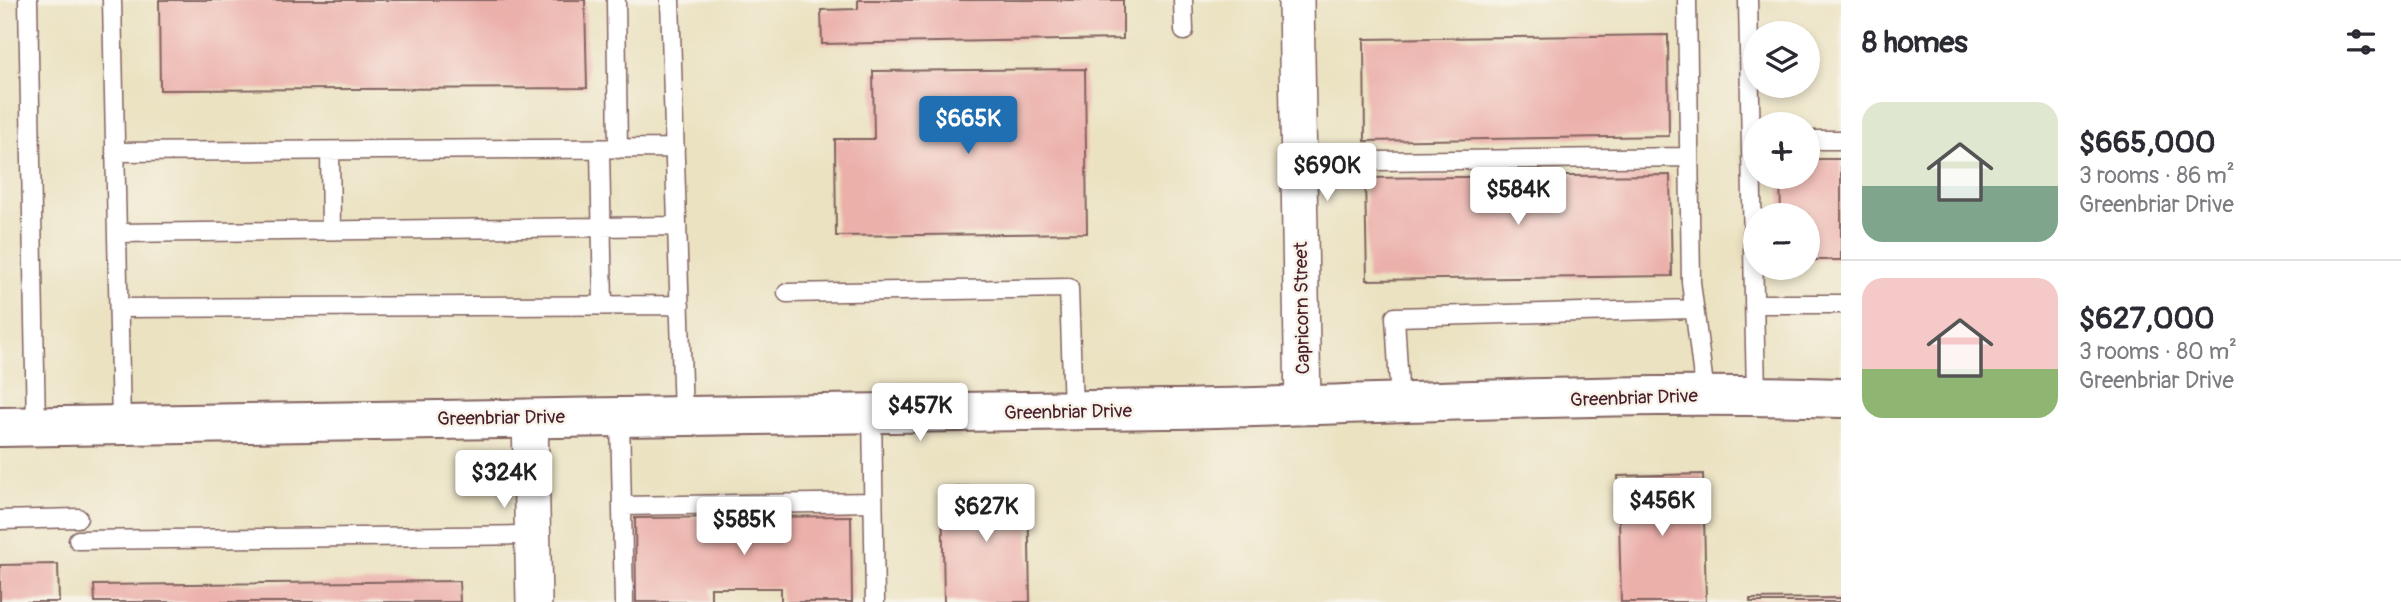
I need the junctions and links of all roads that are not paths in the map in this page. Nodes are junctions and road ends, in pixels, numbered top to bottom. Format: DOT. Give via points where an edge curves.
graph roads {
  1 [pos="28,0"];
  2 [pos="113,0"];
  3 [pos="615,0"];
  4 [pos="670,0"];
  5 [pos="1184,0"];
  6 [pos="1296,0"];
  7 [pos="1687,0"];
  8 [pos="1748,0"];
  9 [pos="1184,31"];
  10 [pos="1752,112"];
  11 [pos="1820,140"];
  12 [pos="1841,140"];
  13 [pos="675,148"];
  14 [pos="609,149"];
  15 [pos="330,151"];
  16 [pos="116,152"];
  17 [pos="1689,157"];
  18 [pos="1299,162"];
  19 [pos="1753,189"];
  20 [pos="677,226"];
  21 [pos="601,227"];
  22 [pos="331,230"];
  23 [pos="117,233"];
  24 [pos="787,293"];
  25 [pos="1754,304"];
  26 [pos="1841,304"];
  27 [pos="603,305"];
  28 [pos="680,305"];
  29 [pos="119,308"];
  30 [pos="1694,309"];
  31 [pos="1705,394"];
  32 [pos="1756,395"];
  33 [pos="1841,398"];
  34 [pos="1400,404"];
  35 [pos="1303,407"];
  36 [pos="1073,410"];
  37 [pos="872,414"];
  38 [pos="683,415"];
  39 [pos="620,416"];
  40 [pos="530,417"];
  41 [pos="121,424"];
  42 [pos="18,427"];
  43 [pos="873,502"];
  44 [pos="622,506"];
  45 [pos="78,519"];
  46 [pos="0,520"];
  47 [pos="532,535"];
  48 [pos="78,540"];
  49 [pos="534,602"];
  50 [pos="624,602"];
  51 [pos="875,602"];
  1 -- 42 [label="lane"];
  2 -- 16 [label="lane"];
  3 -- 14 [label="lane"];
  4 -- 13 [label="lane"];
  5 -- 9 [label="lane"];
  6 -- 18 [label="street, Capricorn Street"];
  7 -- 17 [label="lane"];
  8 -- 10 [label="lane"];
  11 -- 12 [label="lane"];
  13 -- 14 [label="lane"];
  13 -- 20 [label="lane"];
  14 -- 15 [label="lane"];
  14 -- 21 [label="lane"];
  15 -- 16 [label="lane"];
  15 -- 22 [label="lane"];
  16 -- 23 [label="lane"];
  17 -- 18 [label="lane"];
  17 -- 30 [label="lane"];
  18 -- 35 [label="street, Capricorn Street"];
  19 -- 25 [label="lane"];
  20 -- 21 [label="lane"];
  20 -- 28 [label="lane"];
  21 -- 22 [label="lane"];
  21 -- 27 [label="lane"];
  22 -- 23 [label="lane"];
  23 -- 29 [label="lane"];
  24 -- 36 [label="lane" via="1069,288"];
  25 -- 26 [label="lane"];
  25 -- 32 [label="lane"];
  27 -- 28 [label="lane"];
  27 -- 29 [label="lane"];
  28 -- 38 [label="lane"];
  29 -- 41 [label="lane"];
  30 -- 31 [label="lane"];
  30 -- 34 [label="lane" via="1395,317"];
  31 -- 32 [label="street, Greenbriar Drive"];
  31 -- 34 [label="street, Greenbriar Drive"];
  32 -- 33 [label="street, Greenbriar Drive"];
  34 -- 35 [label="street, Greenbriar Drive"];
  35 -- 36 [label="street, Greenbriar Drive"];
  36 -- 37 [label="street, Greenbriar Drive"];
  37 -- 38 [label="street, Greenbriar Drive"];
  37 -- 43 [label="lane"];
  38 -- 39 [label="street, Greenbriar Drive"];
  39 -- 40 [label="street, Greenbriar Drive"];
  39 -- 44 [label="lane"];
  40 -- 41 [label="street, Greenbriar Drive"];
  40 -- 47 [label="street"];
  41 -- 42 [label="street, Greenbriar Drive"];
  43 -- 44 [label="lane"];
  43 -- 51 [label="lane"];
  44 -- 50 [label="lane"];
  45 -- 46 [label="lane"];
  47 -- 48 [label="lane"];
  47 -- 49 [label="street"];
}
